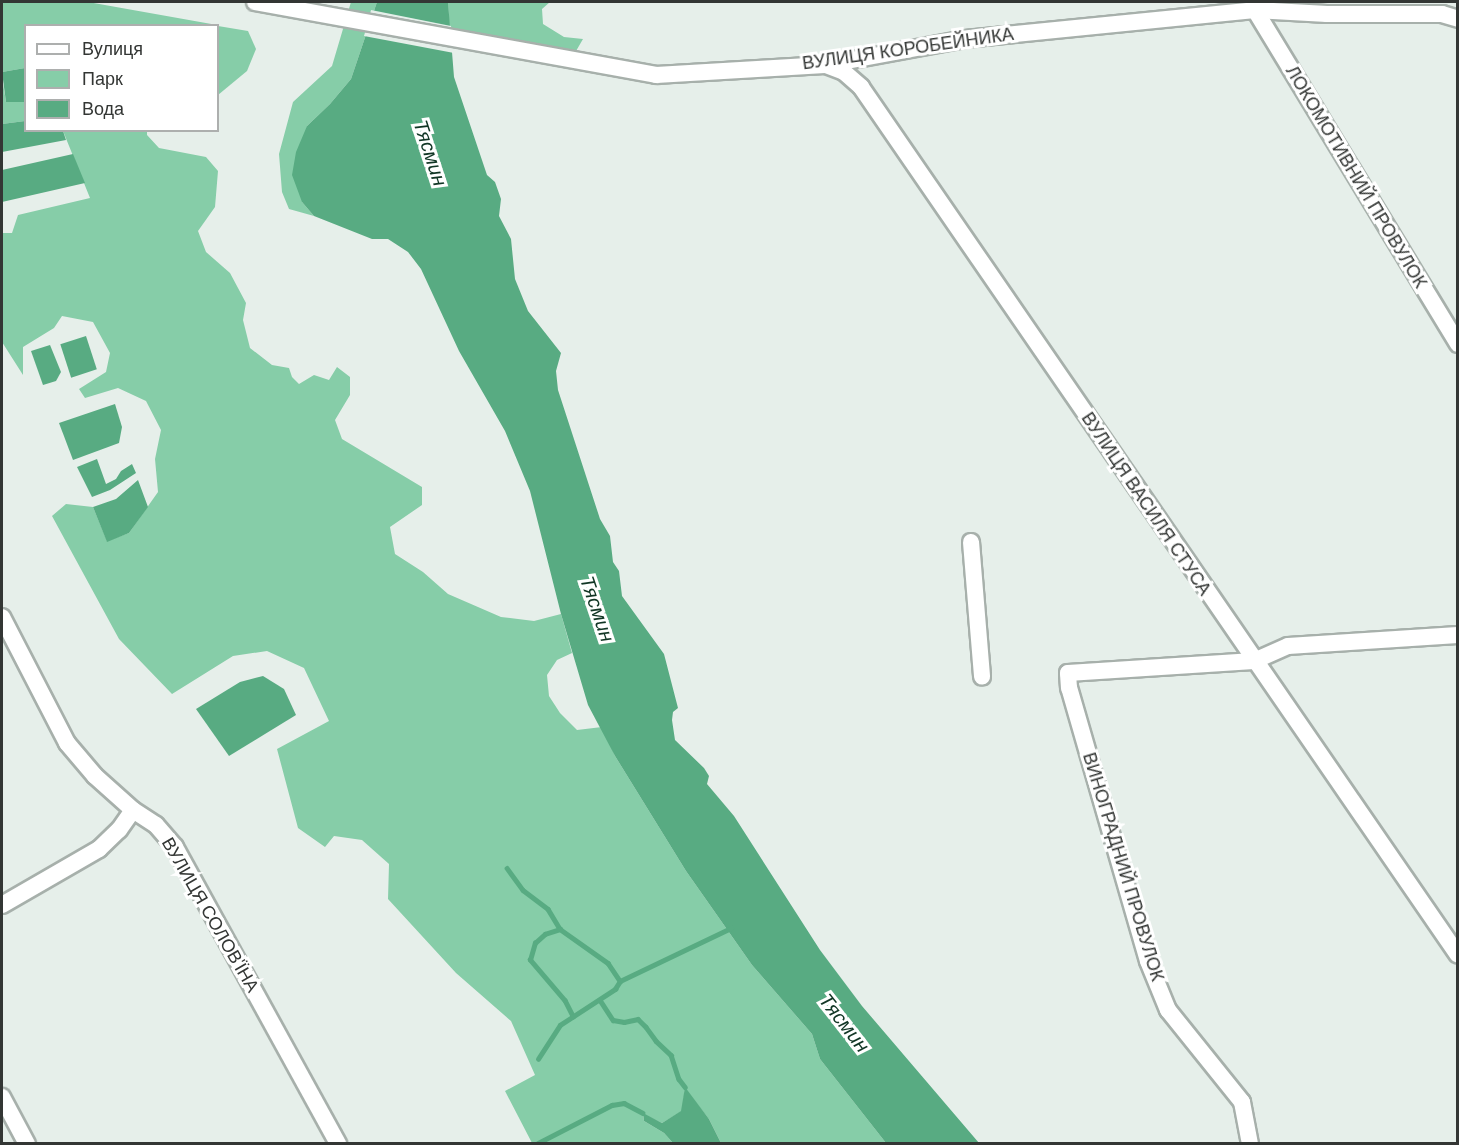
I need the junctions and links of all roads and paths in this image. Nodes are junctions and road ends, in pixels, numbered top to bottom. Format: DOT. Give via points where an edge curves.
graph roads {
  1 [pos="255,2"];
  2 [pos="1255,10"];
  3 [pos="1458,19"];
  4 [pos="825,65"];
  5 [pos="1458,344"];
  6 [pos="971,542"];
  7 [pos="2,617"];
  8 [pos="1458,635"];
  9 [pos="1254,661"];
  10 [pos="982,677"];
  11 [pos="133,810"];
  12 [pos="2,905"];
  13 [pos="1458,955"];
  14 [pos="2,1097"];
  15 [pos="27,1143"];
  16 [pos="338,1143"];
  17 [pos="1250,1143"];
  1 -- 4 [label="street, ВУЛИЦЯ КОРОБЕЙНИКА" via="656,75"];
  2 -- 3 [label="street, ВУЛИЦЯ КОРОБЕЙНИКА" via="1442,14"];
  2 -- 4 [label="street, ВУЛИЦЯ КОРОБЕЙНИКА" via="965,39"];
  2 -- 5 [label="street, ЛОКОМОТИВНИЙ ПРОВУЛОК"];
  4 -- 9 [label="street, ВУЛИЦЯ ВАСИЛЯ СТУСА" via="844,72 861,87"];
  6 -- 10 [label="street"];
  7 -- 11 [label="street, ВУЛИЦЯ СОЛОВ'ЇНА" via="67,743 95,776"];
  8 -- 9 [label="street" via="1288,646"];
  9 -- 13 [label="street, ВУЛИЦЯ ВАСИЛЯ СТУСА"];
  9 -- 17 [label="street, ВИНОГРАДНИЙ ПРОВУЛОК" via="1068,673 1069,688 1148,961 1168,1010 1242,1102"];
  11 -- 12 [label="street" via="99,849"];
  11 -- 16 [label="street, ВУЛИЦЯ СОЛОВ'ЇНА" via="156,825 175,847"];
  14 -- 15 [label="street"];
}
